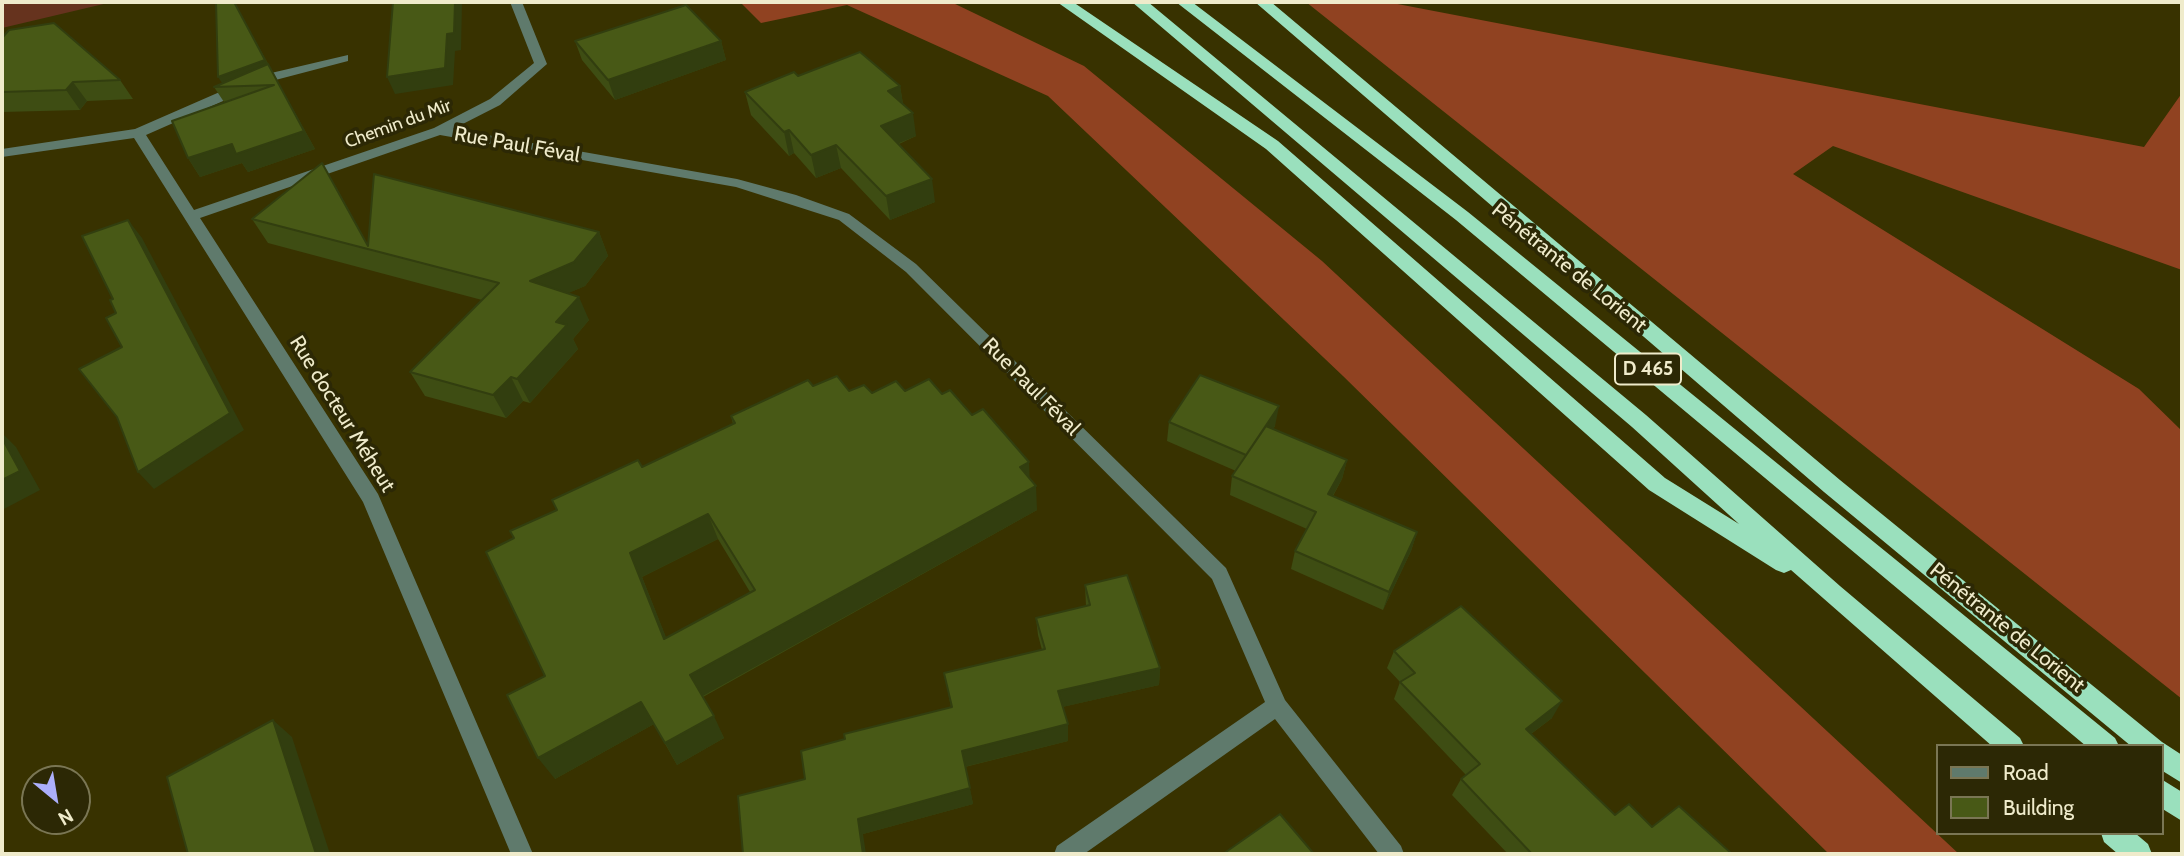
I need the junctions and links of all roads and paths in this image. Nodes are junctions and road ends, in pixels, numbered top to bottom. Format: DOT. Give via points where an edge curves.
graph roads {
  1 [pos="516,2"];
  2 [pos="1064,2"];
  3 [pos="1139,2"];
  4 [pos="1183,2"];
  5 [pos="1262,2"];
  6 [pos="343,58"];
  7 [pos="439,131"];
  8 [pos="138,133"];
  9 [pos="2,153"];
  10 [pos="191,216"];
  11 [pos="1832,593"];
  12 [pos="1277,706"];
  13 [pos="2009,744"];
  14 [pos="2104,744"];
  15 [pos="2149,744"];
  16 [pos="2163,756"];
  17 [pos="2182,771"];
  18 [pos="2163,793"];
  19 [pos="2182,808"];
  20 [pos="2116,835"];
  21 [pos="522,854"];
  22 [pos="1065,854"];
  23 [pos="1393,854"];
  24 [pos="2138,854"];
  1 -- 7 [label="street, Chemin du Mir" via="541,64 495,102"];
  2 -- 11 [label="highway" via="1272,145 1657,484"];
  3 -- 11 [label="highway, D 465" via="1639,421"];
  4 -- 14 [label="highway, Pénétrante de Lorient / D 465" via="1462,216"];
  5 -- 15 [label="highway" via="1832,486"];
  6 -- 8 [label="street" via="259,80"];
  7 -- 10 [label="street, Chemin du Mir"];
  7 -- 12 [label="street, Rue Paul Féval" via="737,183 844,218 911,268 1219,574"];
  8 -- 9 [label="street"];
  8 -- 10 [label="street, Rue docteur Méheut"];
  10 -- 21 [label="street, Rue docteur Méheut" via="371,499"];
  11 -- 13 [label="highway, D 465"];
  12 -- 22 [label="street"];
  12 -- 23 [label="street, Rue Paul Féval"];
  16 -- 17 [label="highway"];
  18 -- 19 [label="highway"];
  20 -- 24 [label="highway"];
}
